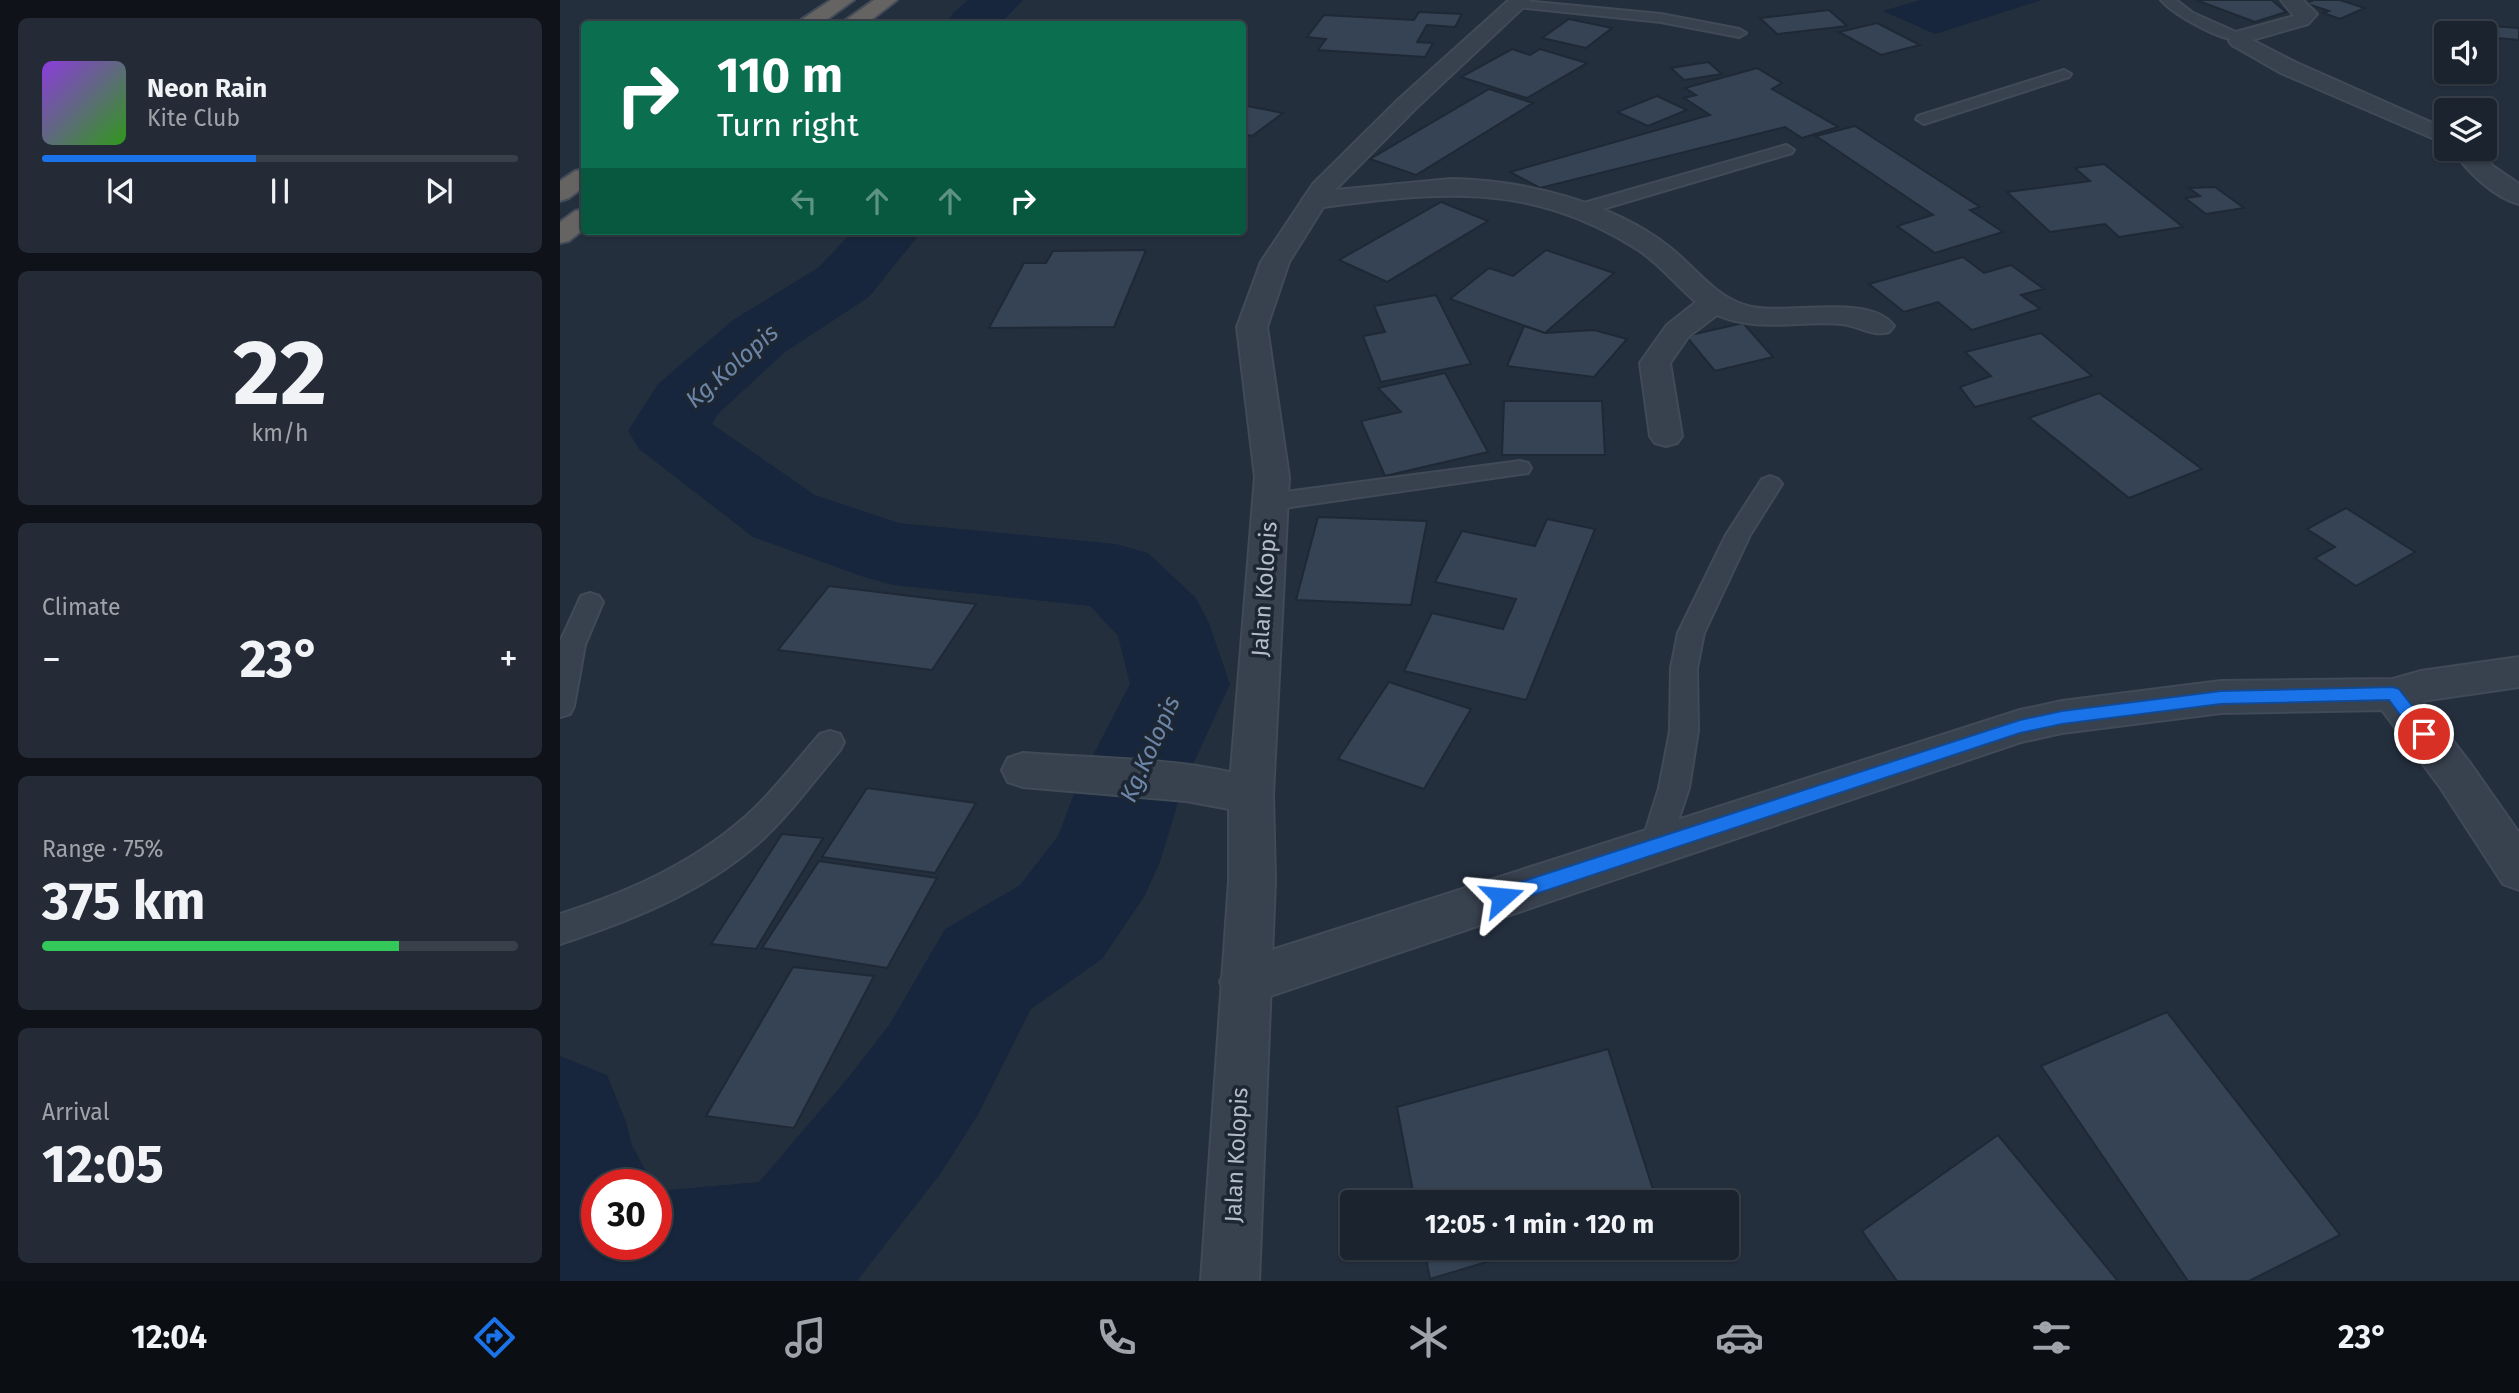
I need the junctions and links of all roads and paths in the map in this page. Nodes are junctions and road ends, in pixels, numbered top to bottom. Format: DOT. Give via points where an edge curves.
graph roads {
  1 [pos="844,0"];
  2 [pos="887,0"];
  3 [pos="2168,0"];
  4 [pos="2291,0"];
  5 [pos="1519,1"];
  6 [pos="812,21"];
  7 [pos="857,21"];
  8 [pos="1739,33"];
  9 [pos="2240,37"];
  10 [pos="2064,74"];
  11 [pos="1924,119"];
  12 [pos="2434,132"];
  13 [pos="1786,150"];
  14 [pos="2475,161"];
  15 [pos="581,178"];
  16 [pos="560,193"];
  17 [pos="2519,196"];
  18 [pos="1315,200"];
  19 [pos="1576,211"];
  20 [pos="581,219"];
  21 [pos="560,235"];
  22 [pos="1714,303"];
  23 [pos="1879,326"];
  24 [pos="1666,436"];
  25 [pos="1520,468"];
  26 [pos="1770,484"];
  27 [pos="1270,502"];
  28 [pos="590,602"];
  29 [pos="2519,672"];
  30 [pos="2393,694"];
  31 [pos="560,706"];
  32 [pos="830,742"];
  33 [pos="1023,770"];
  34 [pos="1251,795"];
  35 [pos="1656,845"];
  36 [pos="2519,870"];
  37 [pos="560,929"];
  38 [pos="1244,982"];
  39 [pos="1230,1281"];
  1 -- 6 [label="highway"];
  2 -- 7 [label="highway"];
  3 -- 9 [label="lane" via="2188,16"];
  4 -- 9 [label="street" via="2307,14 2301,20"];
  5 -- 8 [label="lane" via="1661,18"];
  5 -- 18 [label="street, Jalan Kolopis" via="1408,104"];
  9 -- 12 [label="street" via="2244,45 2269,58"];
  10 -- 11 [label="lane"];
  13 -- 19 [label="lane"];
  14 -- 17 [label="street"];
  15 -- 16 [label="highway"];
  18 -- 19 [label="street" via="1460,187 1529,195"];
  18 -- 27 [label="street, Jalan Kolopis" via="1275,262 1252,327 1272,477"];
  19 -- 22 [label="street" via="1650,245"];
  20 -- 21 [label="highway"];
  22 -- 23 [label="street" via="1752,316 1835,315"];
  22 -- 24 [label="street" via="1676,331 1656,363"];
  25 -- 27 [label="lane"];
  26 -- 35 [label="lane" via="1738,535 1691,633 1684,668 1684,731 1674,788"];
  27 -- 34 [label="street, Jalan Kolopis"];
  28 -- 31 [label="lane" via="572,645"];
  29 -- 30 [label="street"];
  30 -- 35 [label="street" via="2221,697 2062,717 2020,726"];
  30 -- 36 [label="street"];
  32 -- 37 [label="lane" via="766,816 719,856 613,913"];
  33 -- 34 [label="street" via="1186,783"];
  34 -- 38 [label="street, Jalan Kolopis" via="1252,881"];
  35 -- 38 [label="street"];
  38 -- 39 [label="street, Jalan Kolopis"];
}
